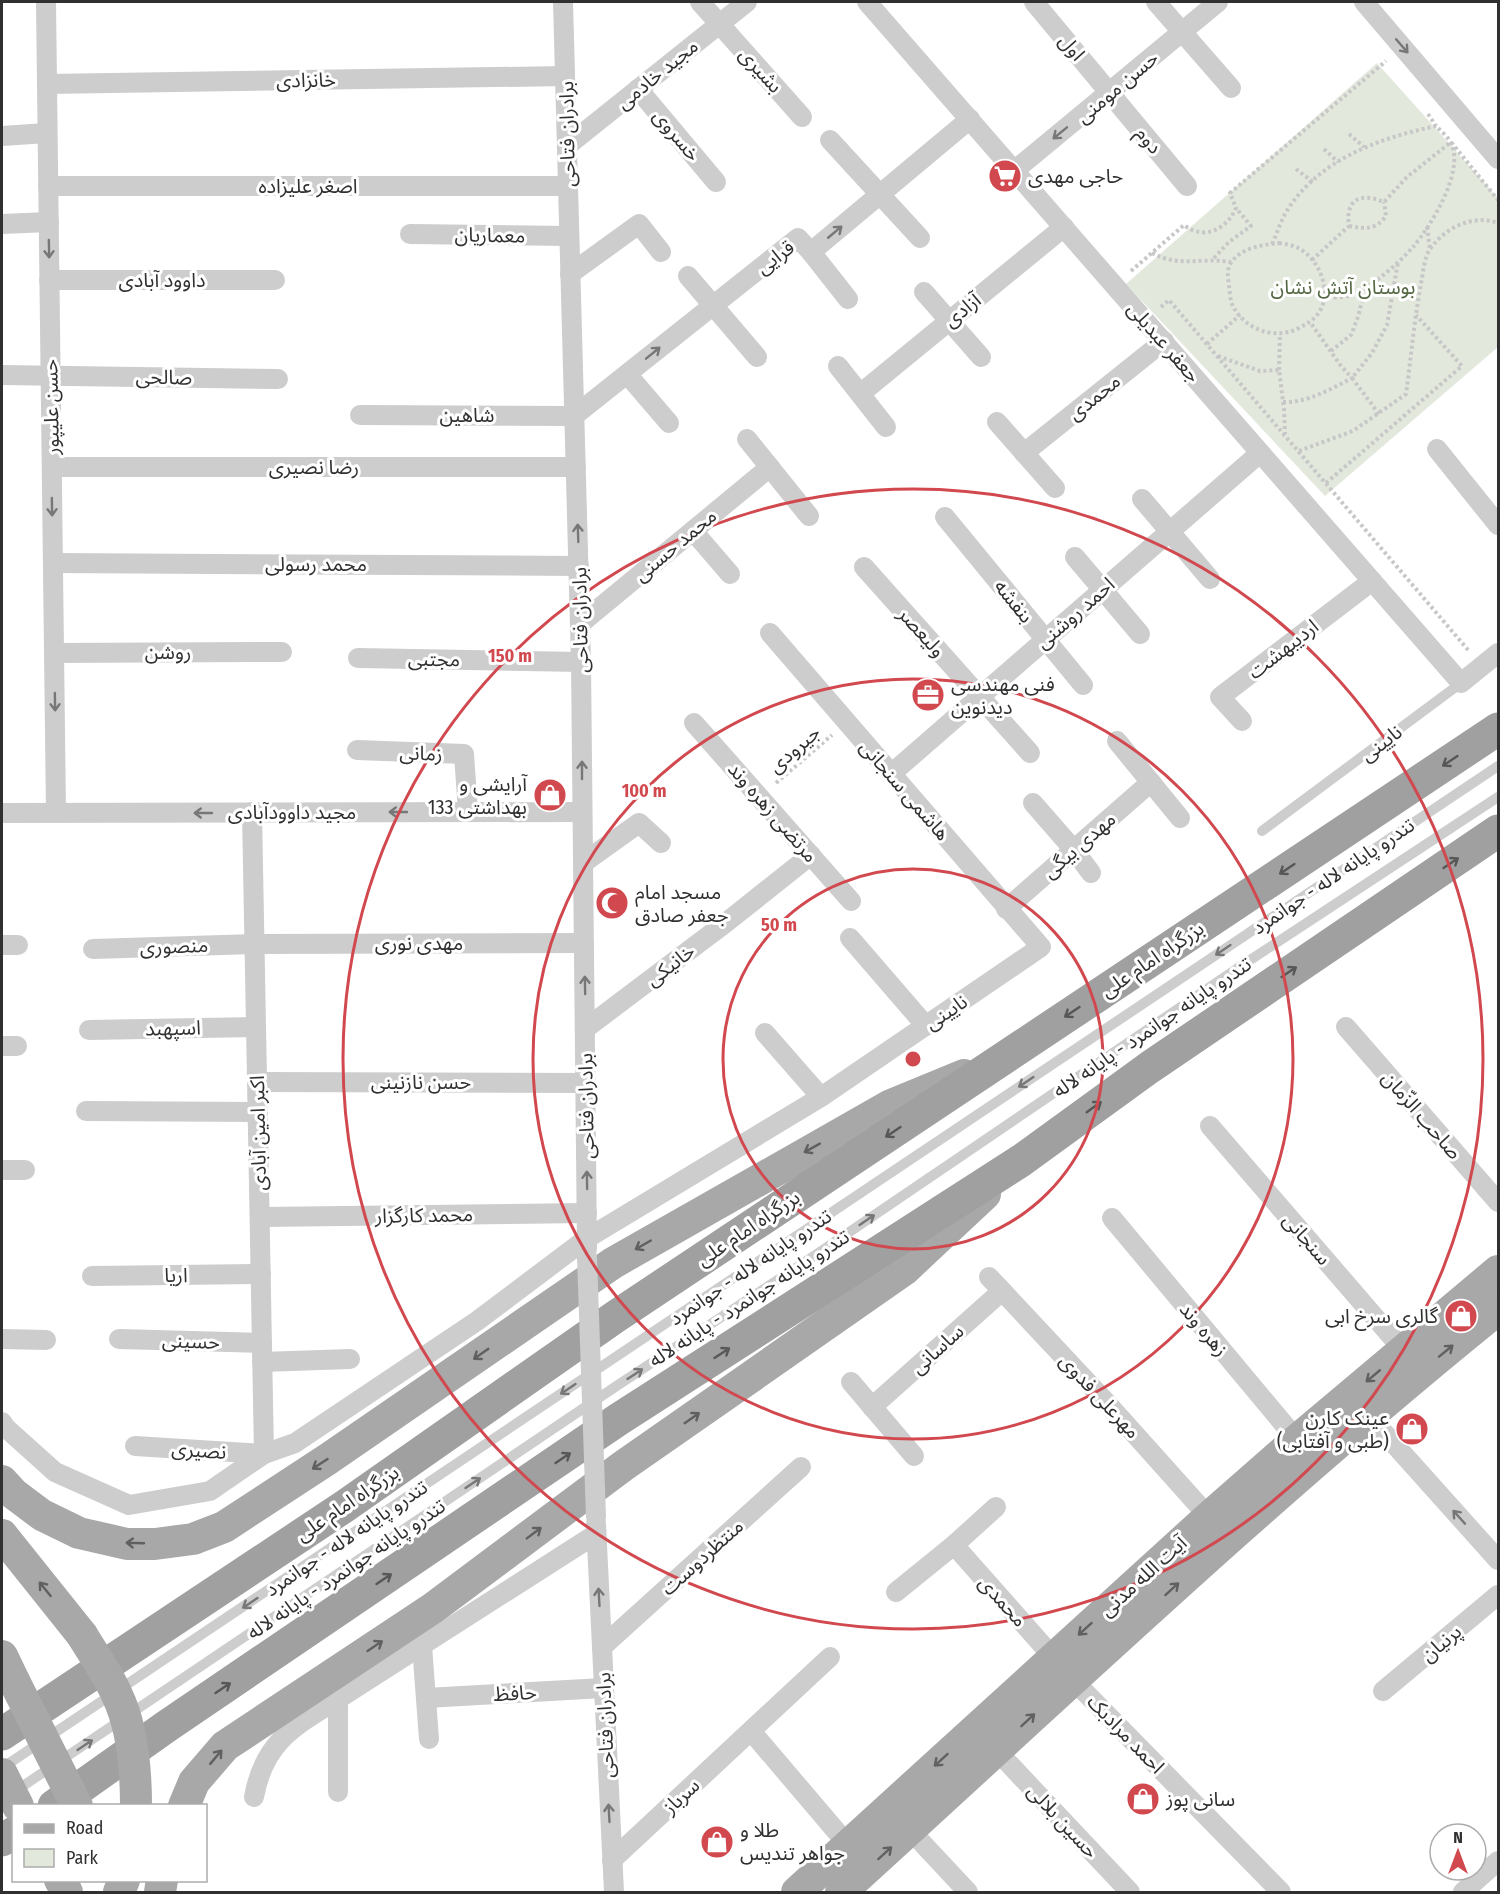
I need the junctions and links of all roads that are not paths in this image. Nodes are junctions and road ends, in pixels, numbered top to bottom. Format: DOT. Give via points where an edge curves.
graph roads {
  1 [pos="46,2"];
  2 [pos="563,2"];
  3 [pos="700,2"];
  4 [pos="747,2"];
  5 [pos="867,2"];
  6 [pos="1034,2"];
  7 [pos="1156,2"];
  8 [pos="1218,2"];
  9 [pos="1364,2"];
  10 [pos="719,24"];
  11 [pos="1182,32"];
  12 [pos="565,76"];
  13 [pos="47,84"];
  14 [pos="638,88"];
  15 [pos="1231,88"];
  16 [pos="1110,93"];
  17 [pos="802,117"];
  18 [pos="970,119"];
  19 [pos="47,133"];
  20 [pos="2,136"];
  21 [pos="830,140"];
  22 [pos="567,146"];
  23 [pos="1498,159"];
  24 [pos="1015,170"];
  25 [pos="716,182"];
  26 [pos="48,186"];
  27 [pos="568,186"];
  28 [pos="1187,186"];
  29 [pos="880,194"];
  30 [pos="49,222"];
  31 [pos="2,224"];
  32 [pos="1064,227"];
  33 [pos="410,234"];
  34 [pos="569,236"];
  35 [pos="920,238"];
  36 [pos="661,252"];
  37 [pos="811,252"];
  38 [pos="570,274"];
  39 [pos="688,276"];
  40 [pos="49,280"];
  41 [pos="275,280"];
  42 [pos="924,292"];
  43 [pos="848,299"];
  44 [pos="712,305"];
  45 [pos="950,320"];
  46 [pos="1164,341"];
  47 [pos="757,357"];
  48 [pos="981,357"];
  49 [pos="838,366"];
  50 [pos="627,374"];
  51 [pos="2,375"];
  52 [pos="50,375"];
  53 [pos="278,379"];
  54 [pos="860,394"];
  55 [pos="360,415"];
  56 [pos="574,416"];
  57 [pos="997,422"];
  58 [pos="669,423"];
  59 [pos="886,427"];
  60 [pos="747,439"];
  61 [pos="1437,449"];
  62 [pos="1024,453"];
  63 [pos="1260,453"];
  64 [pos="52,467"];
  65 [pos="576,467"];
  66 [pos="770,467"];
  67 [pos="1055,488"];
  68 [pos="1142,499"];
  69 [pos="809,516"];
  70 [pos="945,517"];
  71 [pos="1498,525"];
  72 [pos="693,531"];
  73 [pos="1170,531"];
  74 [pos="1076,557"];
  75 [pos="53,563"];
  76 [pos="579,566"];
  77 [pos="864,567"];
  78 [pos="730,574"];
  79 [pos="1210,579"];
  80 [pos="1372,581"];
  81 [pos="1103,590"];
  82 [pos="580,624"];
  83 [pos="770,633"];
  84 [pos="1140,634"];
  85 [pos="1046,639"];
  86 [pos="282,652"];
  87 [pos="54,653"];
  88 [pos="1498,653"];
  89 [pos="358,658"];
  90 [pos="581,663"];
  91 [pos="1461,683"];
  92 [pos="1083,685"];
  93 [pos="980,696"];
  94 [pos="1242,721"];
  95 [pos="694,723"];
  96 [pos="1498,729"];
  97 [pos="1117,741"];
  98 [pos="357,750"];
  99 [pos="1030,753"];
  100 [pos="1498,766"];
  101 [pos="891,774"];
  102 [pos="1151,782"];
  103 [pos="1498,797"];
  104 [pos="1033,803"];
  105 [pos="468,812"];
  106 [pos="582,812"];
  107 [pos="2,813"];
  108 [pos="56,813"];
  109 [pos="252,813"];
  110 [pos="1180,818"];
  111 [pos="1262,831"];
  112 [pos="1498,831"];
  113 [pos="661,843"];
  114 [pos="1074,850"];
  115 [pos="810,855"];
  116 [pos="583,863"];
  117 [pos="1091,873"];
  118 [pos="851,901"];
  119 [pos="1006,909"];
  120 [pos="850,938"];
  121 [pos="584,943"];
  122 [pos="255,944"];
  123 [pos="1041,947"];
  124 [pos="93,949"];
  125 [pos="926,1026"];
  126 [pos="256,1027"];
  127 [pos="1346,1027"];
  128 [pos="89,1029"];
  129 [pos="585,1029"];
  130 [pos="765,1033"];
  131 [pos="998,1061"];
  132 [pos="257,1082"];
  133 [pos="585,1083"];
  134 [pos="821,1097"];
  135 [pos="86,1111"];
  136 [pos="258,1112"];
  137 [pos="1210,1126"];
  138 [pos="1022,1160"];
  139 [pos="2,1170"];
  140 [pos="25,1170"];
  141 [pos="1498,1202"];
  142 [pos="588,1213"];
  143 [pos="260,1217"];
  144 [pos="1112,1218"];
  145 [pos="587,1248"];
  146 [pos="1498,1271"];
  147 [pos="261,1274"];
  148 [pos="92,1276"];
  149 [pos="995,1284"];
  150 [pos="1498,1308"];
  151 [pos="2,1339"];
  152 [pos="119,1339"];
  153 [pos="46,1341"];
  154 [pos="1404,1351"];
  155 [pos="262,1352"];
  156 [pos="350,1359"];
  157 [pos="851,1382"];
  158 [pos="872,1407"];
  159 [pos="1369,1416"];
  160 [pos="2,1422"];
  161 [pos="1297,1440"];
  162 [pos="135,1446"];
  163 [pos="264,1454"];
  164 [pos="914,1455"];
  165 [pos="801,1467"];
  166 [pos="2,1481"];
  167 [pos="996,1507"];
  168 [pos="1209,1517"];
  169 [pos="596,1526"];
  170 [pos="2,1535"];
  171 [pos="954,1545"];
  172 [pos="1498,1560"];
  173 [pos="896,1592"];
  174 [pos="1498,1595"];
  175 [pos="422,1646"];
  176 [pos="602,1647"];
  177 [pos="830,1657"];
  178 [pos="1063,1668"];
  179 [pos="8,1669"];
  180 [pos="603,1688"];
  181 [pos="1383,1691"];
  182 [pos="426,1698"];
  183 [pos="338,1700"];
  184 [pos="751,1731"];
  185 [pos="2,1734"];
  186 [pos="429,1739"];
  187 [pos="996,1750"];
  188 [pos="2,1768"];
  189 [pos="2,1774"];
  190 [pos="338,1792"];
  191 [pos="254,1797"];
  192 [pos="2,1801"];
  193 [pos="17,1804"];
  194 [pos="57,1804"];
  195 [pos="76,1804"];
  196 [pos="136,1804"];
  197 [pos="185,1804"];
  198 [pos="910,1830"];
  199 [pos="848,1845"];
  200 [pos="612,1860"];
  201 [pos="1498,1861"];
  202 [pos="614,1893"];
  203 [pos="797,1893"];
  204 [pos="841,1893"];
  205 [pos="968,1893"];
  206 [pos="1130,1893"];
  207 [pos="1281,1893"];
  208 [pos="1463,1893"];
  1 -- 13 [label="street, حسن علیپور"];
  2 -- 12 [label="street, برادران فتاحی"];
  3 -- 10 [label="street, بشیری"];
  4 -- 10 [label="street, مجید خادمی"];
  5 -- 18 [label="street, جعفر عبدیلی"];
  6 -- 16 [label="street, اول"];
  7 -- 11 [label="street"];
  8 -- 11 [label="street, حسن مومنی"];
  9 -- 23 [label="street, one-way"];
  10 -- 14 [label="street, مجید خادمی"];
  10 -- 17 [label="street, بشیری"];
  11 -- 15 [label="street"];
  11 -- 16 [label="street, حسن مومنی"];
  12 -- 13 [label="street, خانزادی"];
  12 -- 22 [label="street, برادران فتاحی"];
  13 -- 19 [label="street, حسن علیپور"];
  14 -- 22 [label="street, مجید خادمی"];
  14 -- 25 [label="street, خسروی"];
  16 -- 24 [label="street, حسن مومنی, one-way"];
  16 -- 28 [label="street, دوم"];
  18 -- 24 [label="street, جعفر عبدیلی"];
  18 -- 29 [label="street, قرایی"];
  19 -- 20 [label="street"];
  19 -- 26 [label="street, حسن علیپور"];
  21 -- 29 [label="street"];
  22 -- 27 [label="street, برادران فتاحی"];
  24 -- 32 [label="street, جعفر عبدیلی"];
  26 -- 27 [label="street, اصغر علیزاده"];
  26 -- 30 [label="street, حسن علیپور"];
  27 -- 34 [label="street, برادران فتاحی"];
  29 -- 35 [label="street"];
  37 -- 29 [label="street, قرایی, one-way"];
  30 -- 31 [label="street"];
  30 -- 40 [label="street, حسن علیپور, one-way"];
  32 -- 45 [label="street, آزادی"];
  32 -- 46 [label="street, جعفر عبدیلی"];
  33 -- 34 [label="street, معماریان"];
  34 -- 38 [label="street, برادران فتاحی"];
  36 -- 38 [label="street" via="639,224"];
  37 -- 43 [label="street"];
  37 -- 44 [label="street, قرایی" via="798,238"];
  38 -- 56 [label="street, برادران فتاحی"];
  39 -- 44 [label="street"];
  40 -- 41 [label="street, داوود آبادی"];
  40 -- 52 [label="street, حسن علیپور"];
  42 -- 45 [label="street"];
  44 -- 47 [label="street"];
  50 -- 44 [label="street, قرایی, one-way"];
  45 -- 48 [label="street"];
  45 -- 54 [label="street, آزادی"];
  46 -- 62 [label="street, محمدی"];
  46 -- 63 [label="street, جعفر عبدیلی"];
  49 -- 54 [label="street"];
  50 -- 56 [label="street, قرایی"];
  50 -- 58 [label="street"];
  51 -- 52 [label="street, صالحی"];
  52 -- 53 [label="street, صالحی"];
  52 -- 64 [label="street, حسن علیپور"];
  54 -- 59 [label="street"];
  55 -- 56 [label="street, شاهین"];
  56 -- 65 [label="street, برادران فتاحی"];
  57 -- 62 [label="street"];
  60 -- 66 [label="street"];
  61 -- 71 [label="street"];
  62 -- 67 [label="street"];
  63 -- 73 [label="street, احمد روشنی"];
  63 -- 80 [label="street, جعفر عبدیلی"];
  64 -- 65 [label="street, رضا نصیری"];
  64 -- 75 [label="street, حسن علیپور, one-way"];
  76 -- 65 [label="street, برادران فتاحی, one-way"];
  66 -- 69 [label="street"];
  66 -- 72 [label="street, محمد حسنی"];
  68 -- 73 [label="street"];
  70 -- 85 [label="street, بنفشه"];
  72 -- 78 [label="street"];
  72 -- 82 [label="street, محمد حسنی"];
  73 -- 79 [label="street"];
  73 -- 81 [label="street, احمد روشنی"];
  74 -- 81 [label="street"];
  75 -- 76 [label="street, محمد رسولی"];
  75 -- 87 [label="street, حسن علیپور"];
  76 -- 82 [label="street, برادران فتاحی"];
  77 -- 93 [label="street, ولیعصر"];
  80 -- 91 [label="street, جعفر عبدیلی"];
  80 -- 94 [label="street, اردیبهشت" via="1220,698"];
  81 -- 84 [label="street"];
  81 -- 85 [label="street, احمد روشنی"];
  82 -- 90 [label="street, برادران فتاحی"];
  83 -- 101 [label="street, هاشمی سنجانی"];
  85 -- 92 [label="street, بنفشه"];
  85 -- 93 [label="street, احمد روشنی"];
  86 -- 87 [label="street, روشن"];
  87 -- 108 [label="street, حسن علیپور, one-way"];
  88 -- 91 [label="street, نایینی"];
  89 -- 90 [label="street, مجتبی"];
  106 -- 90 [label="street, برادران فتاحی, one-way"];
  91 -- 111 [label="lane, نایینی"];
  93 -- 99 [label="street, ولیعصر"];
  93 -- 101 [label="street, احمد روشنی"];
  95 -- 115 [label="street, مرتضی زهره وند"];
  96 -- 131 [label="highway, بزرگراه امام علی, one-way"];
  97 -- 102 [label="street"];
  98 -- 105 [label="street, زمانی" via="464,754"];
  100 -- 188 [label="lane, تندرو پایانه لاله - جوانمرد, one-way"];
  101 -- 119 [label="street, هاشمی سنجانی"];
  102 -- 110 [label="street"];
  102 -- 114 [label="street, مهدی بیگی"];
  192 -- 103 [label="lane, تندرو پایانه جوانمرد - پایانه لاله, one-way"];
  104 -- 114 [label="street"];
  105 -- 106 [label="street, مجید داوودآبادی"];
  105 -- 109 [label="street, مجید داوودآبادی, one-way"];
  106 -- 116 [label="street, برادران فتاحی"];
  107 -- 108 [label="street, مجید داوودآبادی"];
  109 -- 108 [label="street, مجید داوودآبادی, one-way"];
  109 -- 122 [label="street, اکبر امین آبادی"];
  138 -- 112 [label="highway, one-way" via="1160,1060"];
  113 -- 116 [label="street" via="639,823"];
  114 -- 117 [label="street"];
  114 -- 119 [label="street, مهدی بیگی"];
  115 -- 118 [label="street, مرتضی زهره وند"];
  115 -- 129 [label="street, خانیکی"];
  116 -- 121 [label="street, برادران فتاحی"];
  119 -- 123 [label="street, هاشمی سنجانی"];
  120 -- 125 [label="street"];
  121 -- 122 [label="street, مهدی نوری"];
  129 -- 121 [label="street, برادران فتاحی, one-way"];
  122 -- 124 [label="street, منصوری"];
  122 -- 126 [label="street, اکبر امین آبادی"];
  123 -- 125 [label="street, نایینی"];
  125 -- 134 [label="street, نایینی"];
  126 -- 128 [label="street, اسپهبد"];
  126 -- 132 [label="street, اکبر امین آبادی"];
  127 -- 141 [label="street, صاحب الزّمان"];
  129 -- 133 [label="street, برادران فتاحی"];
  130 -- 134 [label="street"];
  131 -- 166 [label="main road, one-way" via="891,1105 613,1263 224,1527 193,1539 127,1544 79,1533 42,1515"];
  131 -- 185 [label="highway, بزرگراه امام علی, one-way" via="615,1317 345,1506"];
  132 -- 133 [label="street, حسن نازنینی"];
  132 -- 136 [label="street, اکبر امین آبادی"];
  142 -- 133 [label="street, برادران فتاحی, one-way"];
  134 -- 145 [label="street, نایینی"];
  135 -- 136 [label="street"];
  136 -- 143 [label="street, اکبر امین آبادی"];
  137 -- 154 [label="street, سنجانی"];
  194 -- 138 [label="highway, one-way" via="610,1426"];
  197 -- 138 [label="main road, one-way" via="194,1782 225,1746 433,1608 623,1467 904,1270"];
  139 -- 140 [label="street"];
  142 -- 143 [label="street, محمد کارگزار"];
  142 -- 145 [label="street, برادران فتاحی"];
  143 -- 147 [label="street, اکبر امین آبادی"];
  144 -- 161 [label="street, زهره وند"];
  145 -- 163 [label="street, نایینی" via="295,1443"];
  145 -- 169 [label="street, برادران فتاحی, bridge"];
  146 -- 154 [label="main road, آیت الله مدنی"];
  147 -- 148 [label="street, اریا"];
  147 -- 155 [label="street, اکبر امین آبادی"];
  149 -- 158 [label="street, ساسانی"];
  149 -- 168 [label="street, مهرعلی فدوی"];
  159 -- 150 [label="main road, آیت الله مدنی, one-way"];
  151 -- 153 [label="street"];
  152 -- 155 [label="street, حسینی"];
  154 -- 161 [label="main road, آیت الله مدنی, one-way"];
  155 -- 156 [label="street, حسینی"];
  155 -- 163 [label="street, اکبر امین آبادی"];
  157 -- 158 [label="street"];
  158 -- 164 [label="street"];
  172 -- 159 [label="street, one-way"];
  178 -- 159 [label="main road, آیت الله مدنی, one-way" via="1226,1541"];
  160 -- 163 [label="street" via="55,1472 129,1505 210,1491"];
  161 -- 168 [label="main road, آیت الله مدنی"];
  162 -- 163 [label="street, نصیری"];
  165 -- 176 [label="street, منتظردوست"];
  167 -- 171 [label="street"];
  168 -- 178 [label="main road, آیت الله مدنی, one-way"];
  169 -- 175 [label="street"];
  176 -- 169 [label="street, برادران فتاحی, one-way"];
  196 -- 170 [label="main road, one-way, bridge" via="131,1741 118,1696 82,1635"];
  171 -- 173 [label="street"];
  171 -- 178 [label="street, محمدی"];
  174 -- 181 [label="street, پرنیان"];
  175 -- 182 [label="street"];
  175 -- 183 [label="street"];
  176 -- 180 [label="street, برادران فتاحی"];
  177 -- 184 [label="street, سرباز"];
  187 -- 178 [label="main road, آیت الله مدنی, one-way"];
  178 -- 199 [label="main road, آیت الله مدنی, one-way"];
  178 -- 207 [label="street, احمد مرادبک"];
  179 -- 195 [label="main road, bridge"];
  180 -- 182 [label="street, حافظ"];
  200 -- 180 [label="street, برادران فتاحی, one-way"];
  182 -- 186 [label="street"];
  183 -- 190 [label="street"];
  183 -- 191 [label="street" via="293,1727 273,1747 258,1775"];
  184 -- 199 [label="street"];
  184 -- 200 [label="street, سرباز"];
  187 -- 198 [label="main road, آیت الله مدنی"];
  187 -- 206 [label="street, حسین بلالی"];
  189 -- 193 [label="main road, bridge"];
  204 -- 198 [label="main road, آیت الله مدنی, one-way"];
  198 -- 205 [label="street"];
  199 -- 203 [label="main road, آیت الله مدنی"];
  200 -- 202 [label="street, برادران فتاحی"];
  201 -- 208 [label="street"];
}
